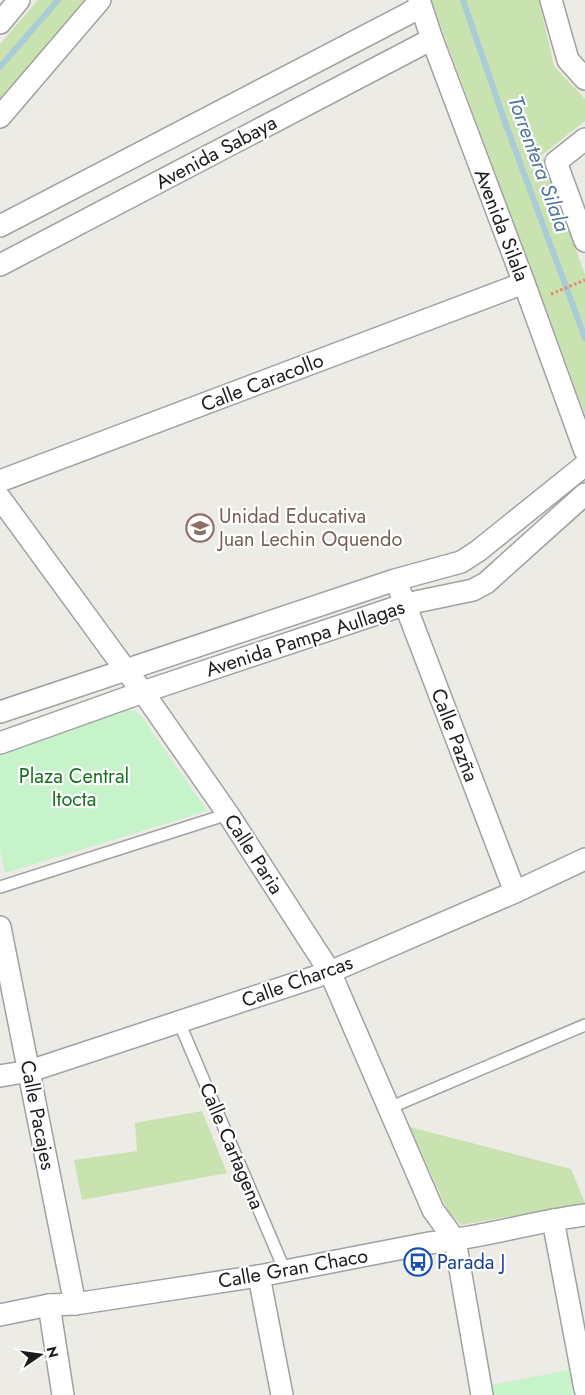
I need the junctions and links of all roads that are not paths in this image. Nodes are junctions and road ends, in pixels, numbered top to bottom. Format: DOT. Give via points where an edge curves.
graph roads {
  1 [pos="19,0"];
  2 [pos="100,0"];
  3 [pos="551,0"];
  4 [pos="420,3"];
  5 [pos="0,23"];
  6 [pos="432,39"];
  7 [pos="585,79"];
  8 [pos="0,117"];
  9 [pos="585,139"];
  10 [pos="0,226"];
  11 [pos="585,241"];
  12 [pos="0,266"];
  13 [pos="524,283"];
  14 [pos="585,451"];
  15 [pos="585,465"];
  16 [pos="0,481"];
  17 [pos="585,494"];
  18 [pos="0,498"];
  19 [pos="395,580"];
  20 [pos="406,604"];
  21 [pos="125,669"];
  22 [pos="143,692"];
  23 [pos="0,712"];
  24 [pos="0,743"];
  25 [pos="228,814"];
  26 [pos="585,859"];
  27 [pos="0,887"];
  28 [pos="515,892"];
  29 [pos="0,927"];
  30 [pos="330,972"];
  31 [pos="179,1022"];
  32 [pos="585,1025"];
  33 [pos="30,1071"];
  34 [pos="0,1076"];
  35 [pos="390,1108"];
  36 [pos="585,1215"];
  37 [pos="553,1220"];
  38 [pos="455,1240"];
  39 [pos="285,1271"];
  40 [pos="259,1276"];
  41 [pos="75,1304"];
  42 [pos="49,1305"];
  43 [pos="0,1315"];
  44 [pos="585,1389"];
  45 [pos="63,1395"];
  46 [pos="282,1395"];
  47 [pos="482,1395"];
  1 -- 5 [label="street"];
  2 -- 8 [label="street"];
  3 -- 7 [label="street" via="568,60"];
  4 -- 6 [label="street, Avenida Silala"];
  4 -- 10 [label="street, Avenida Sabaya"];
  6 -- 12 [label="street, Avenida Sabaya"];
  6 -- 13 [label="street, Avenida Silala"];
  9 -- 11 [label="street" via="556,162"];
  13 -- 14 [label="street, Avenida Silala"];
  13 -- 16 [label="street, Calle Caracollo"];
  15 -- 19 [label="street, Avenida Pampa Aullagas" via="461,562"];
  17 -- 20 [label="street, Avenida Pampa Aullagas" via="486,583 473,590"];
  18 -- 21 [label="street, Calle Paria"];
  19 -- 20 [label="street, Calle Pazña"];
  19 -- 21 [label="street, Avenida Pampa Aullagas"];
  20 -- 22 [label="street, Avenida Pampa Aullagas"];
  20 -- 28 [label="street, Calle Pazña"];
  21 -- 22 [label="street, Calle Paria"];
  21 -- 23 [label="street, Avenida Pampa Aullagas"];
  22 -- 24 [label="street, Avenida Pampa Aullagas"];
  22 -- 25 [label="street, Calle Paria"];
  25 -- 27 [label="lane"];
  25 -- 30 [label="street, Calle Paria"];
  26 -- 28 [label="street, Calle Charcas"];
  28 -- 30 [label="street, Calle Charcas"];
  29 -- 33 [label="street, Calle Pacajes"];
  30 -- 31 [label="street, Calle Charcas"];
  30 -- 35 [label="street, Calle Paria"];
  31 -- 33 [label="street, Calle Charcas"];
  31 -- 39 [label="lane, Calle Cartagena"];
  32 -- 35 [label="lane"];
  33 -- 34 [label="street, Calle Charcas"];
  33 -- 41 [label="street, Calle Pacajes"];
  35 -- 38 [label="street, Calle Paria" via="433,1210"];
  36 -- 37 [label="street, Calle Gran Chaco"];
  37 -- 38 [label="street, Calle Gran Chaco"];
  37 -- 44 [label="street"];
  38 -- 39 [label="street, Calle Gran Chaco"];
  38 -- 47 [label="street"];
  39 -- 40 [label="street, Calle Gran Chaco"];
  40 -- 41 [label="street, Calle Gran Chaco"];
  40 -- 46 [label="street"];
  41 -- 42 [label="street, Calle Gran Chaco"];
  42 -- 43 [label="street, Calle Gran Chaco"];
  42 -- 45 [label="street"];
}
